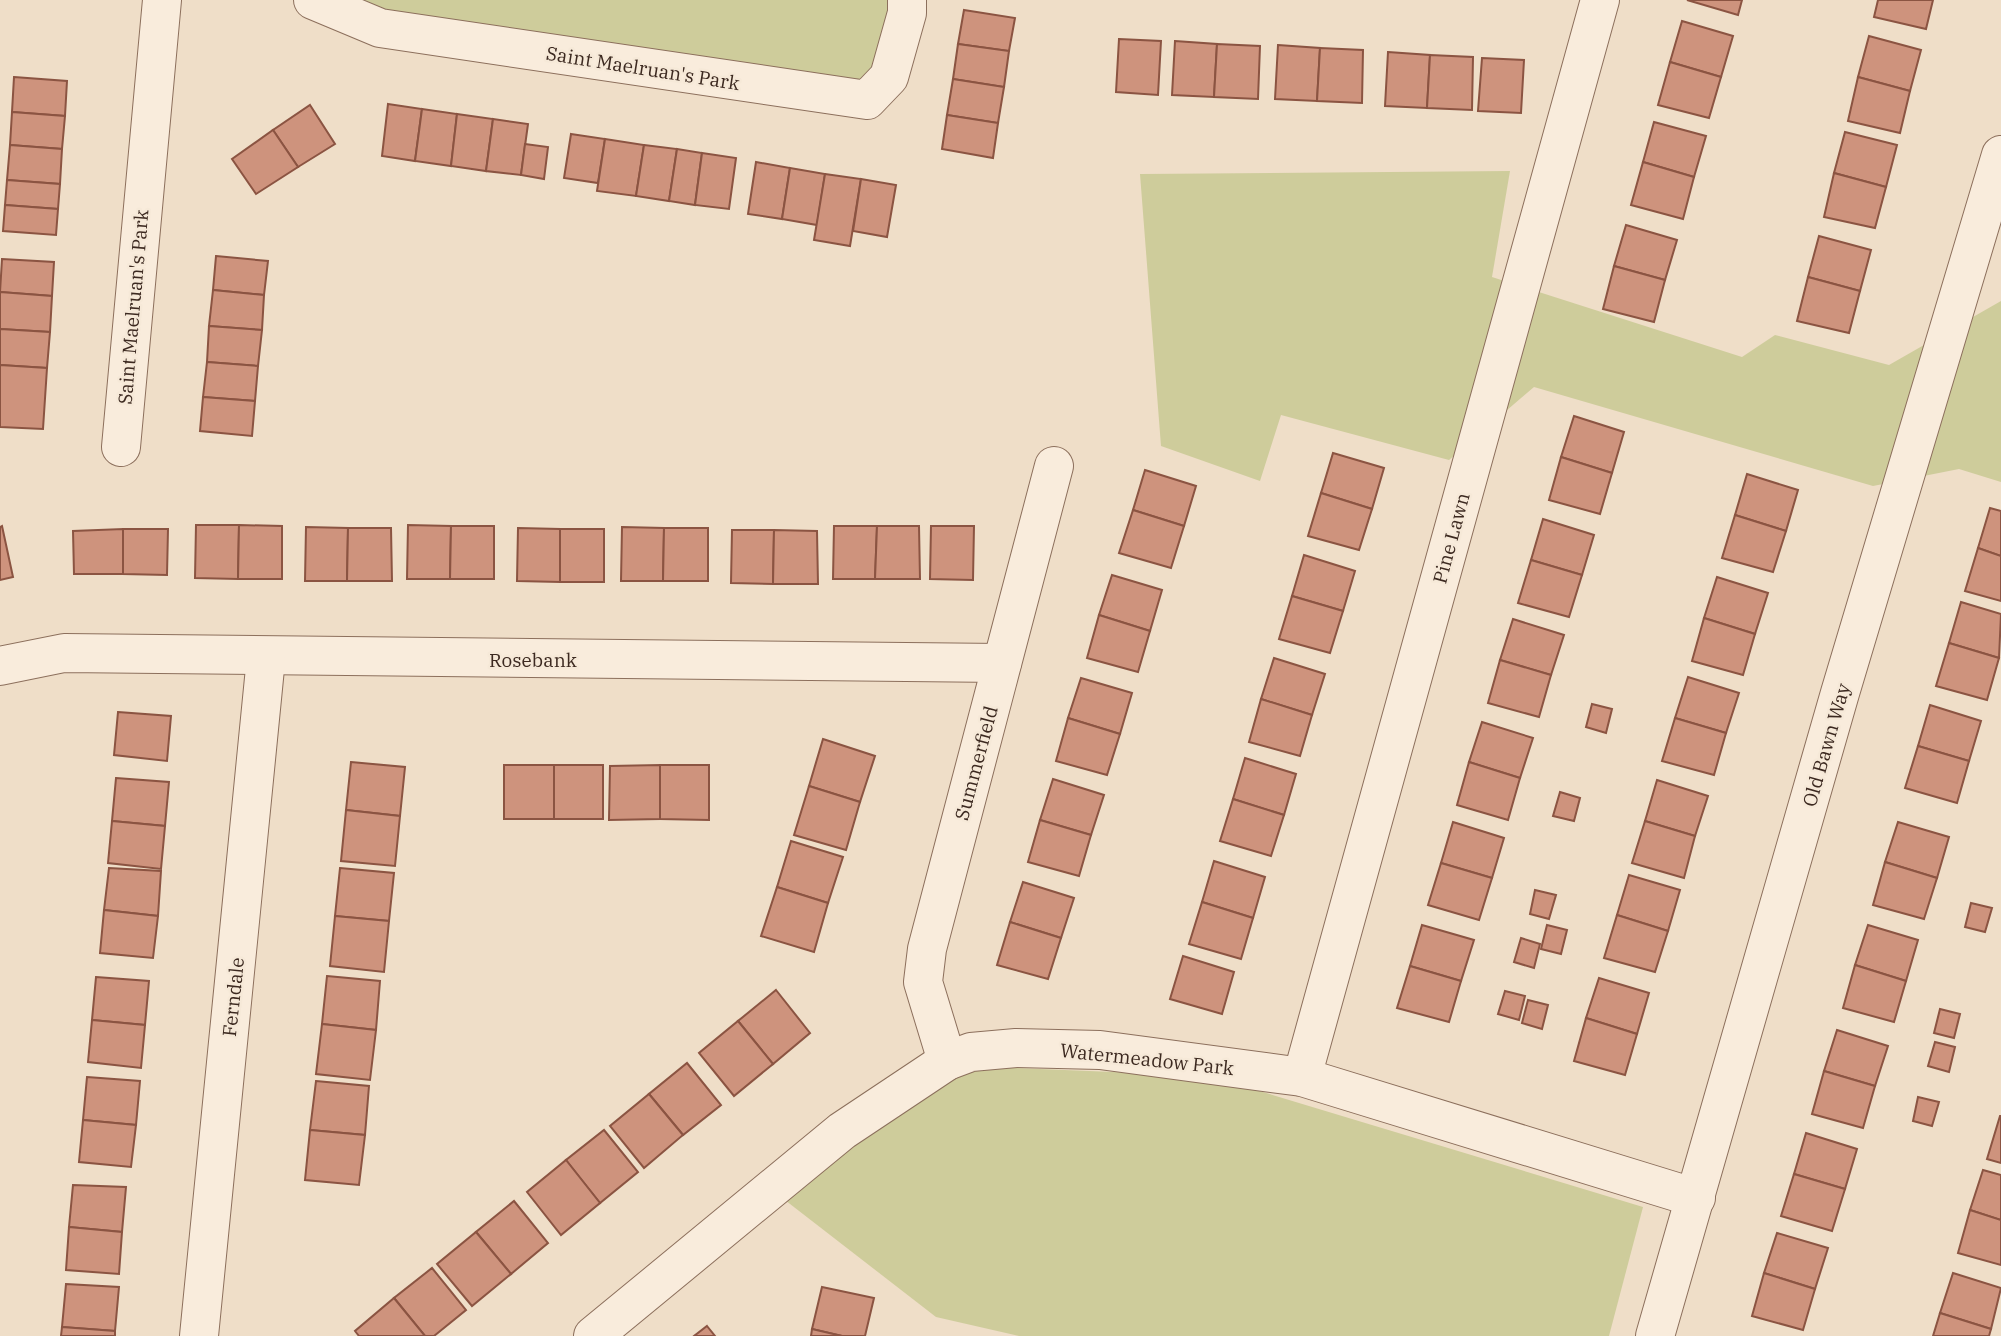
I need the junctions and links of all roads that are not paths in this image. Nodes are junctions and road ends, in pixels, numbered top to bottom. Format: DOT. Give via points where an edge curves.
graph roads {
  1 [pos="162,0"];
  2 [pos="313,0"];
  3 [pos="907,0"];
  4 [pos="1600,0"];
  5 [pos="2001,155"];
  6 [pos="121,447"];
  7 [pos="1054,466"];
  8 [pos="266,658"];
  9 [pos="1002,663"];
  10 [pos="0,666"];
  11 [pos="947,1061"];
  12 [pos="1302,1077"];
  13 [pos="1696,1198"];
  14 [pos="199,1336"];
  15 [pos="593,1336"];
  16 [pos="1654,1336"];
  1 -- 6 [label="street, Saint Maelruan's Park"];
  2 -- 3 [label="street, Saint Maelruan's Park" via="380,28 867,100 889,77"];
  4 -- 12 [label="street, Pine Lawn"];
  5 -- 13 [label="street, Old Bawn Way" via="1840,693"];
  7 -- 9 [label="street, Summerfield"];
  8 -- 9 [label="street, Rosebank"];
  8 -- 10 [label="street, Rosebank" via="64,653"];
  8 -- 14 [label="street, Ferndale"];
  9 -- 11 [label="street, Summerfield" via="927,949 923,982"];
  11 -- 12 [label="street, Watermeadow Park" via="971,1052 1016,1048 1100,1050"];
  11 -- 15 [label="street, Watermeadow Park" via="842,1132"];
  12 -- 13 [label="street, Watermeadow Park"];
  13 -- 16 [label="street, Old Bawn Way"];
}
